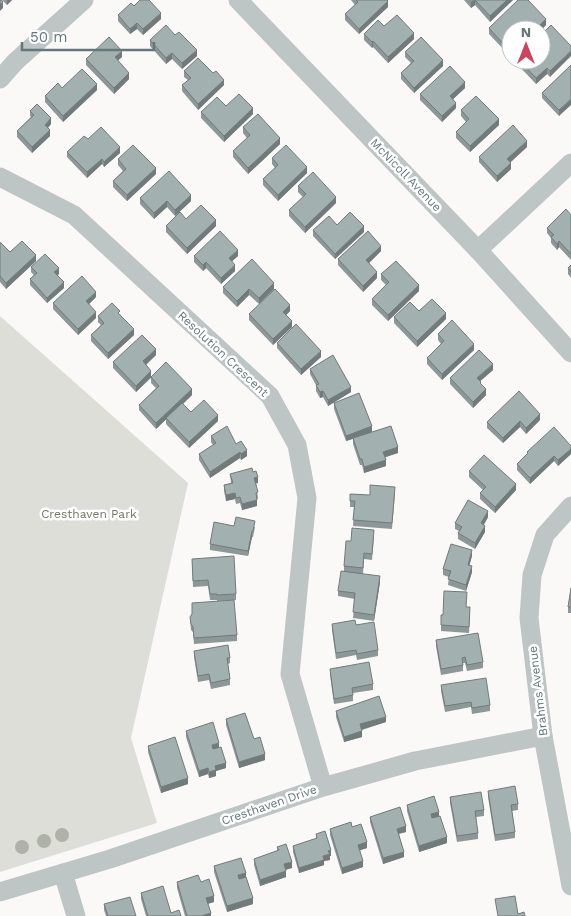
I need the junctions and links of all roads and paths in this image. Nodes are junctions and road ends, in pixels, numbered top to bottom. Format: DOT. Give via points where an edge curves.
graph roads {
  1 [pos="84,0"];
  2 [pos="238,0"];
  3 [pos="0,79"];
  4 [pos="571,163"];
  5 [pos="0,177"];
  6 [pos="478,250"];
  7 [pos="571,353"];
  8 [pos="571,506"];
  9 [pos="543,736"];
  10 [pos="323,787"];
  11 [pos="63,873"];
  12 [pos="571,886"];
  13 [pos="0,892"];
  14 [pos="76,916"];
  1 -- 3 [label="street"];
  2 -- 6 [label="street, McNicoll Avenue"];
  4 -- 6 [label="street"];
  5 -- 10 [label="street, Resolution Crescent" via="74,215 270,396 297,445 306,498 290,674"];
  6 -- 7 [label="street, McNicoll Avenue"];
  8 -- 9 [label="street, Brahms Avenue" via="545,535 532,575 529,618"];
  9 -- 10 [label="street, Cresthaven Drive" via="415,761"];
  9 -- 12 [label="street, Brahms Avenue"];
  10 -- 11 [label="street, Cresthaven Drive"];
  11 -- 13 [label="street, Cresthaven Drive"];
  11 -- 14 [label="street"];
}
